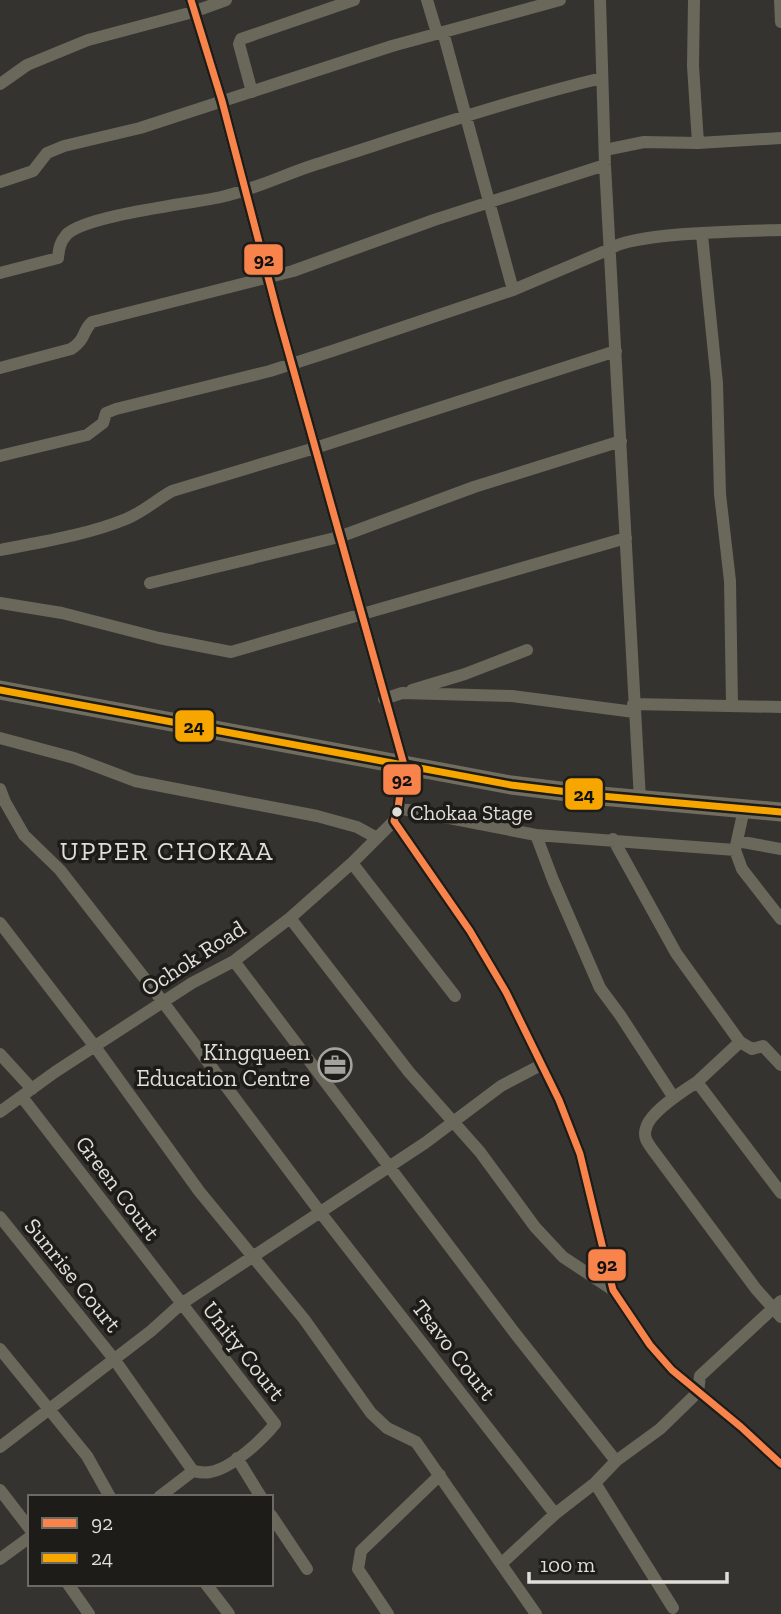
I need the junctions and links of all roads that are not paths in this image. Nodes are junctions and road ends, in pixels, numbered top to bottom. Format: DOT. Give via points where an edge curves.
graph roads {
  1 [pos="226,0"];
  2 [pos="354,0"];
  3 [pos="427,0"];
  4 [pos="560,0"];
  5 [pos="600,0"];
  6 [pos="694,0"];
  7 [pos="780,0"];
  8 [pos="192,6"];
  9 [pos="781,22"];
  10 [pos="440,32"];
  11 [pos="602,78"];
  12 [pos="0,84"];
  13 [pos="252,92"];
  14 [pos="222,102"];
  15 [pos="467,116"];
  16 [pos="781,138"];
  17 [pos="698,143"];
  18 [pos="605,150"];
  19 [pos="605,165"];
  20 [pos="0,182"];
  21 [pos="244,190"];
  22 [pos="489,203"];
  23 [pos="781,230"];
  24 [pos="702,235"];
  25 [pos="610,249"];
  26 [pos="0,273"];
  27 [pos="269,278"];
  28 [pos="513,290"];
  29 [pos="616,351"];
  30 [pos="292,363"];
  31 [pos="0,368"];
  32 [pos="621,441"];
  33 [pos="315,448"];
  34 [pos="0,456"];
  35 [pos="339,537"];
  36 [pos="626,538"];
  37 [pos="0,550"];
  38 [pos="150,583"];
  39 [pos="0,603"];
  40 [pos="360,613"];
  41 [pos="527,650"];
  42 [pos="0,690"];
  43 [pos="402,693"];
  44 [pos="384,699"];
  45 [pos="732,705"];
  46 [pos="781,707"];
  47 [pos="634,708"];
  48 [pos="0,738"];
  49 [pos="404,765"];
  50 [pos="0,789"];
  51 [pos="640,800"];
  52 [pos="398,808"];
  53 [pos="744,809"];
  54 [pos="781,812"];
  55 [pos="394,821"];
  56 [pos="536,835"];
  57 [pos="377,838"];
  58 [pos="613,839"];
  59 [pos="736,846"];
  60 [pos="781,849"];
  61 [pos="352,863"];
  62 [pos="290,918"];
  63 [pos="781,919"];
  64 [pos="0,922"];
  65 [pos="233,961"];
  66 [pos="455,996"];
  67 [pos="163,1002"];
  68 [pos="740,1042"];
  69 [pos="96,1048"];
  70 [pos="0,1054"];
  71 [pos="541,1065"];
  72 [pos="781,1065"];
  73 [pos="696,1082"];
  74 [pos="27,1093"];
  75 [pos="674,1098"];
  76 [pos="0,1112"];
  77 [pos="454,1121"];
  78 [pos="389,1166"];
  79 [pos="781,1193"];
  80 [pos="320,1212"];
  81 [pos="0,1217"];
  82 [pos="253,1255"];
  83 [pos="613,1290"];
  84 [pos="181,1304"];
  85 [pos="778,1309"];
  86 [pos="0,1349"];
  87 [pos="114,1359"];
  88 [pos="698,1392"];
  89 [pos="49,1409"];
  90 [pos="0,1447"];
  91 [pos="237,1458"];
  92 [pos="616,1461"];
  93 [pos="781,1464"];
  94 [pos="193,1471"];
  95 [pos="440,1475"];
  96 [pos="595,1483"];
  97 [pos="0,1490"];
  98 [pos="109,1495"];
  99 [pos="162,1495"];
  100 [pos="260,1495"];
  101 [pos="555,1514"];
  102 [pos="273,1518"];
  103 [pos="28,1526"];
  104 [pos="28,1538"];
  105 [pos="0,1559"];
  106 [pos="501,1564"];
  107 [pos="307,1569"];
  108 [pos="69,1586"];
  109 [pos="208,1586"];
  110 [pos="673,1608"];
  111 [pos="87,1613"];
  112 [pos="229,1614"];
  113 [pos="388,1614"];
  114 [pos="536,1614"];
  1 -- 8 [label="street"];
  2 -- 13 [label="street" via="241,38"];
  3 -- 10 [label="street"];
  4 -- 10 [label="street"];
  5 -- 11 [label="street"];
  6 -- 17 [label="street"];
  7 -- 9 [label="street"];
  8 -- 12 [label="street" via="88,40 27,65"];
  8 -- 14 [label="street"];
  10 -- 13 [label="street"];
  10 -- 15 [label="street"];
  11 -- 15 [label="street"];
  11 -- 18 [label="street"];
  13 -- 14 [label="street"];
  14 -- 20 [label="street" via="64,146 47,153 33,172"];
  14 -- 21 [label="street"];
  15 -- 21 [label="street"];
  15 -- 22 [label="street"];
  16 -- 17 [label="street"];
  17 -- 18 [label="street" via="644,142"];
  18 -- 19 [label="street"];
  19 -- 22 [label="street"];
  19 -- 25 [label="street"];
  21 -- 26 [label="street" via="79,227 60,243 58,258"];
  21 -- 27 [label="street"];
  22 -- 27 [label="street"];
  22 -- 28 [label="street"];
  23 -- 24 [label="street"];
  24 -- 25 [label="street" via="632,240"];
  24 -- 45 [label="street" via="730,581"];
  25 -- 28 [label="street"];
  25 -- 29 [label="street"];
  27 -- 30 [label="street"];
  27 -- 31 [label="street" via="92,322 81,343 71,349"];
  28 -- 30 [label="street"];
  29 -- 32 [label="street"];
  29 -- 33 [label="street"];
  30 -- 33 [label="street"];
  30 -- 34 [label="street" via="116,409 106,413 103,422 87,435"];
  32 -- 35 [label="street" via="474,487"];
  32 -- 36 [label="street"];
  33 -- 35 [label="street"];
  33 -- 37 [label="street" via="172,491 143,511 104,526"];
  35 -- 38 [label="street"];
  35 -- 40 [label="street"];
  36 -- 40 [label="street"];
  36 -- 47 [label="street"];
  39 -- 40 [label="street" via="231,652"];
  40 -- 44 [label="street"];
  41 -- 43 [label="street"];
  42 -- 49 [label="highway"];
  43 -- 44 [label="street"];
  43 -- 47 [label="street" via="512,696"];
  44 -- 49 [label="street"];
  45 -- 46 [label="street"];
  45 -- 47 [label="street"];
  47 -- 51 [label="street"];
  48 -- 57 [label="street" via="135,780 317,816"];
  49 -- 51 [label="highway" via="511,785"];
  49 -- 52 [label="street"];
  50 -- 67 [label="street, Tsavo Court" via="24,835 60,870"];
  51 -- 53 [label="highway"];
  52 -- 55 [label="street"];
  52 -- 56 [label="street"];
  53 -- 54 [label="highway"];
  53 -- 59 [label="street"];
  55 -- 57 [label="street, Ochok Road"];
  55 -- 71 [label="street" via="470,931"];
  56 -- 58 [label="street"];
  56 -- 75 [label="street" via="600,988"];
  57 -- 61 [label="street, Ochok Road"];
  58 -- 59 [label="street"];
  58 -- 68 [label="street" via="676,953"];
  59 -- 60 [label="street"];
  59 -- 63 [label="street" via="742,869"];
  61 -- 62 [label="street, Ochok Road"];
  61 -- 66 [label="street"];
  62 -- 65 [label="street, Ochok Road"];
  62 -- 77 [label="street" via="409,1072"];
  64 -- 69 [label="street"];
  65 -- 67 [label="street, Ochok Road"];
  65 -- 78 [label="street"];
  67 -- 69 [label="street, Ochok Road"];
  67 -- 80 [label="street, Tsavo Court"];
  68 -- 72 [label="street" via="752,1049 764,1046"];
  68 -- 73 [label="street"];
  69 -- 74 [label="street, Ochok Road"];
  69 -- 82 [label="street" via="199,1191"];
  70 -- 74 [label="street, Green Court"];
  71 -- 77 [label="street" via="501,1086"];
  71 -- 83 [label="street" via="580,1154"];
  73 -- 75 [label="street"];
  73 -- 79 [label="street"];
  74 -- 76 [label="street, Ochok Road"];
  74 -- 84 [label="street, Green Court"];
  75 -- 85 [label="street" via="649,1121 646,1139"];
  77 -- 78 [label="street"];
  77 -- 83 [label="street" via="551,1245"];
  78 -- 80 [label="street"];
  78 -- 92 [label="street"];
  80 -- 82 [label="street"];
  80 -- 101 [label="street, Tsavo Court"];
  81 -- 87 [label="street, Sunrise Court"];
  82 -- 84 [label="street"];
  82 -- 95 [label="street" via="378,1422 416,1442"];
  83 -- 88 [label="street" via="650,1345"];
  84 -- 87 [label="street"];
  84 -- 91 [label="street, Unity Court" via="275,1424"];
  85 -- 88 [label="street" via="700,1376"];
  86 -- 89 [label="street"];
  87 -- 89 [label="street"];
  87 -- 94 [label="street, Sunrise Court"];
  88 -- 92 [label="street" via="660,1429"];
  88 -- 93 [label="street"];
  89 -- 90 [label="street"];
  89 -- 98 [label="street" via="87,1456"];
  91 -- 94 [label="street" via="209,1473"];
  91 -- 100 [label="street"];
  92 -- 96 [label="street"];
  94 -- 99 [label="street"];
  95 -- 106 [label="street"];
  95 -- 113 [label="street" via="361,1551 358,1569"];
  96 -- 101 [label="street"];
  96 -- 110 [label="street"];
  97 -- 103 [label="street"];
  101 -- 106 [label="street"];
  102 -- 107 [label="street"];
  104 -- 105 [label="street"];
  106 -- 114 [label="street"];
  108 -- 111 [label="street"];
  109 -- 112 [label="street"];
}
